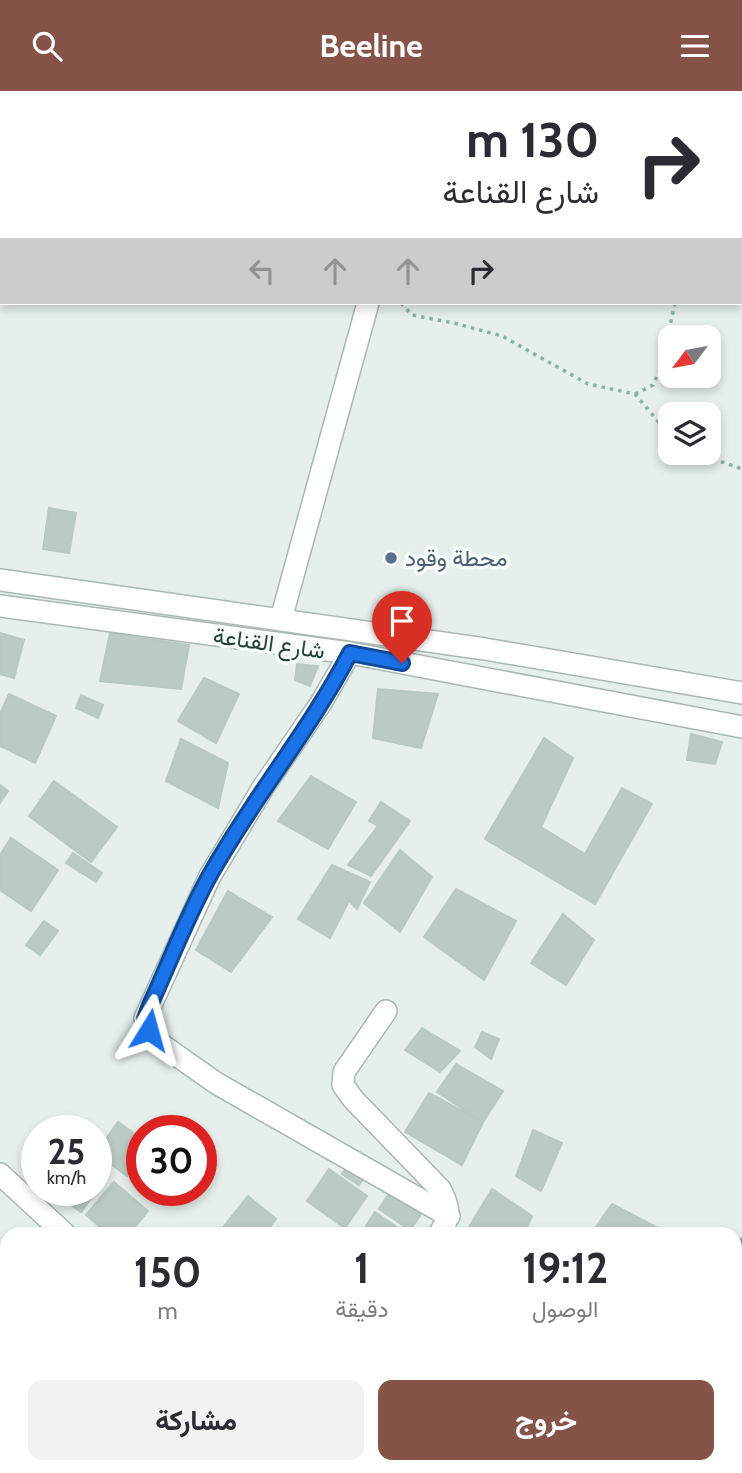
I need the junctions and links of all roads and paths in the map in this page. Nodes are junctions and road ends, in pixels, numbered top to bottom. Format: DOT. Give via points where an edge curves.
graph roads {
  1 [pos="367,305"];
  2 [pos="403,305"];
  3 [pos="675,305"];
  4 [pos="635,394"];
  5 [pos="658,421"];
  6 [pos="721,462"];
  7 [pos="742,469"];
  8 [pos="0,580"];
  9 [pos="0,606"];
  10 [pos="281,619"];
  11 [pos="350,653"];
  12 [pos="742,693"];
  13 [pos="742,727"];
  14 [pos="386,1011"];
  15 [pos="0,1174"];
  16 [pos="444,1225"];
  17 [pos="57,1227"];
  1 -- 10 [label="street"];
  2 -- 4 [label="path" via="412,315 502,336 588,384"];
  3 -- 4 [label="path" via="653,385"];
  4 -- 5 [label="path"];
  6 -- 7 [label="path"];
  8 -- 10 [label="street, شارع القناعة"];
  9 -- 11 [label="street, شارع القناعة"];
  10 -- 12 [label="street, شارع القناعة"];
  11 -- 13 [label="street, شارع القناعة"];
  11 -- 16 [label="street" via="209,876 145,1019 155,1039 216,1083"];
  14 -- 16 [label="street" via="344,1072 343,1085 440,1189 449,1205"];
  15 -- 17 [label="street"];
}
